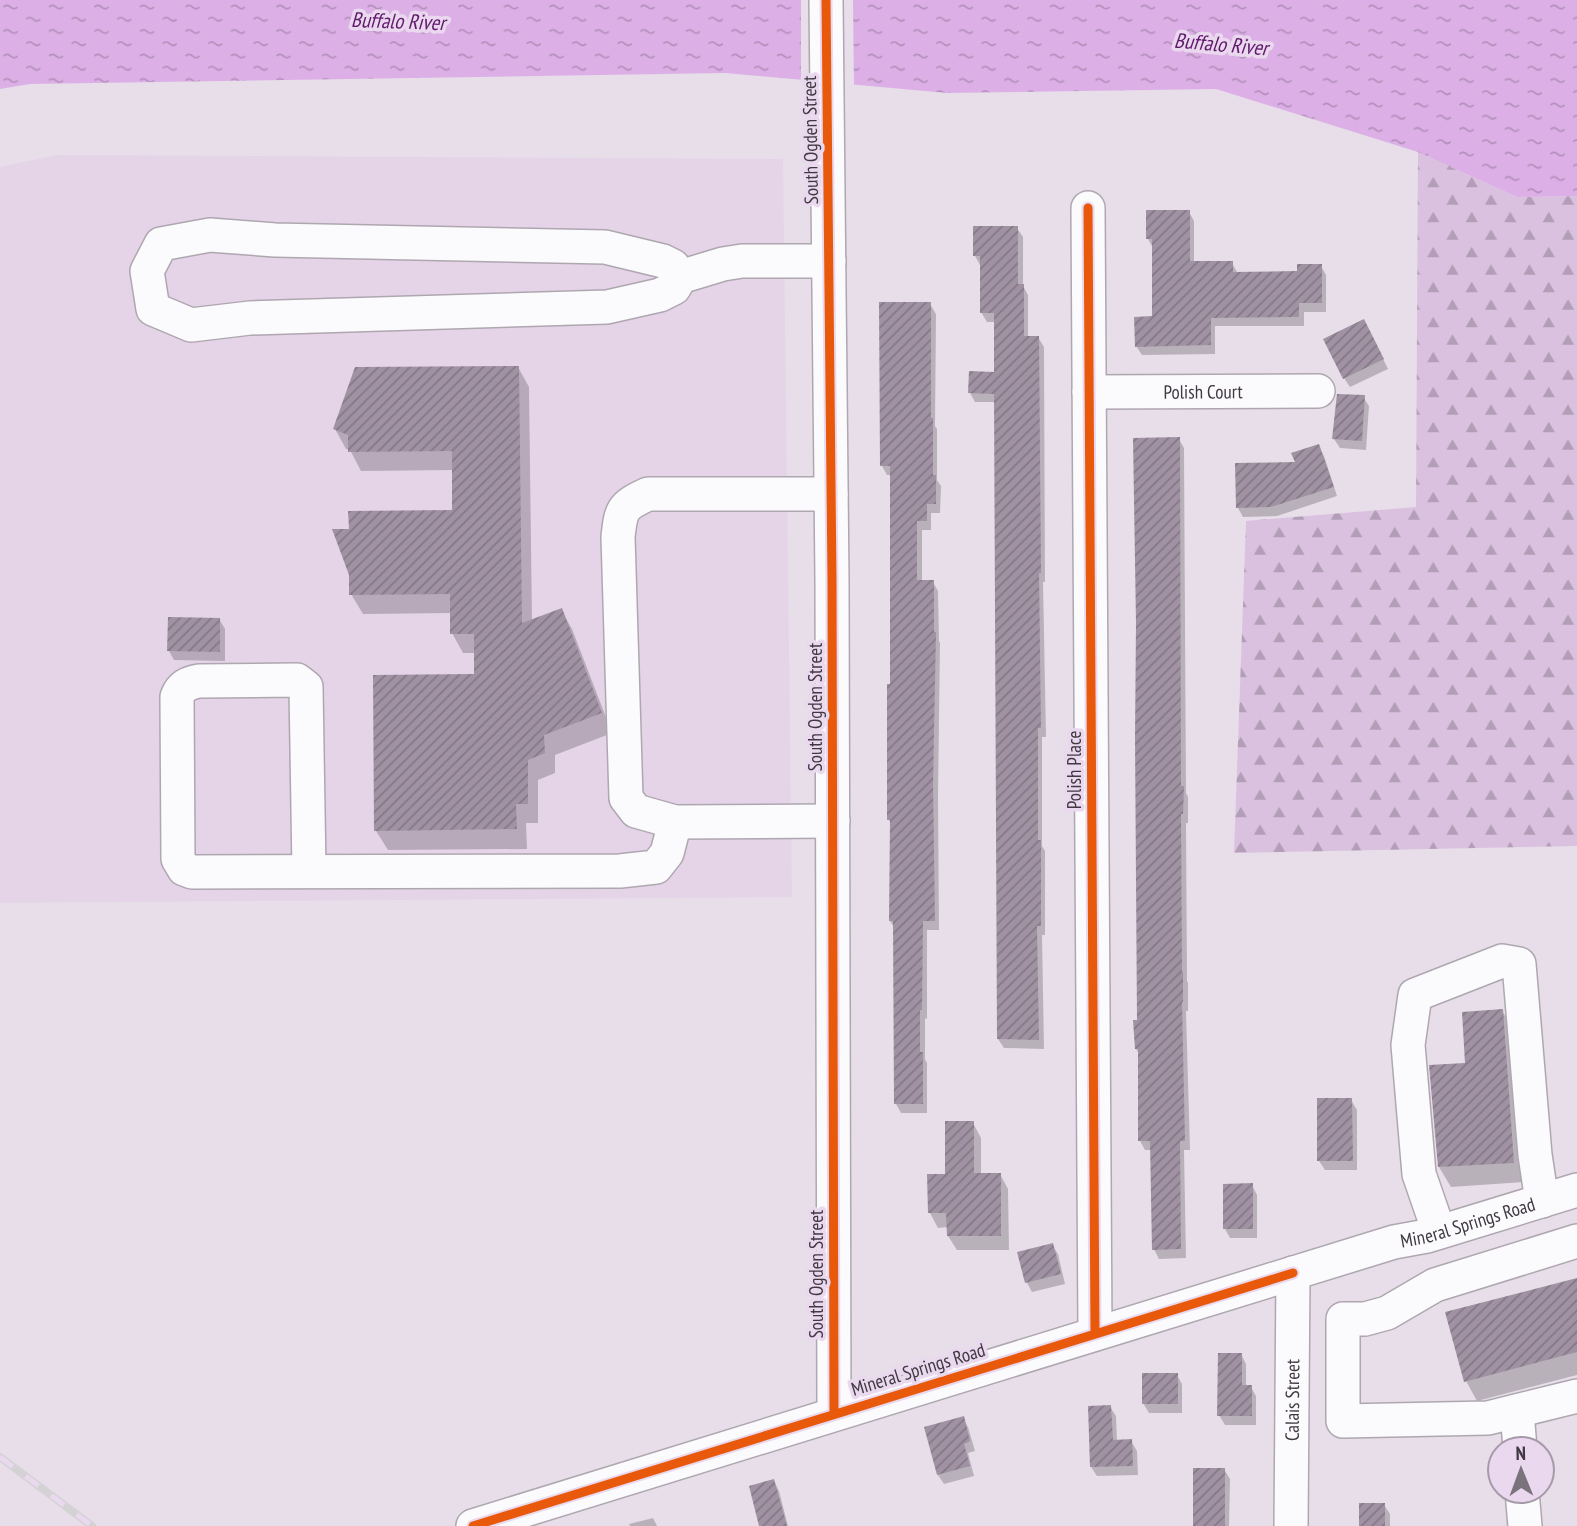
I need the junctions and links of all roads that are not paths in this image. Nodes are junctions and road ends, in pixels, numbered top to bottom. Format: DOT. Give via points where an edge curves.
graph roads {
  1 [pos="826,0"];
  2 [pos="1087,208"];
  3 [pos="829,261"];
  4 [pos="680,277"];
  5 [pos="1318,391"];
  6 [pos="1089,392"];
  7 [pos="831,494"];
  8 [pos="832,821"];
  9 [pos="675,822"];
  10 [pos="309,871"];
  11 [pos="1577,1191"];
  12 [pos="1542,1201"];
  13 [pos="1439,1232"];
  14 [pos="1577,1241"];
  15 [pos="1293,1273"];
  16 [pos="1096,1333"];
  17 [pos="1577,1396"];
  18 [pos="1517,1411"];
  19 [pos="834,1413"];
  20 [pos="1519,1435"];
  21 [pos="1523,1505"];
  22 [pos="473,1526"];
  23 [pos="1291,1526"];
  24 [pos="1525,1526"];
  1 -- 3 [label="street, South Ogden Street"];
  2 -- 6 [label="street, Polish Place"];
  3 -- 4 [label="street" via="742,261"];
  3 -- 7 [label="street, South Ogden Street"];
  4 -- 4 [label="street" via="663,261 605,247 211,235 161,244 147,271 153,309 191,325 250,318 607,307 660,295 674,288"];
  5 -- 6 [label="street, Polish Court"];
  6 -- 16 [label="street, Polish Place"];
  7 -- 8 [label="street, South Ogden Street"];
  7 -- 9 [label="street" via="648,494 628,503 620,517 626,798 636,811"];
  8 -- 9 [label="street"];
  8 -- 19 [label="street, South Ogden Street"];
  9 -- 10 [label="street" via="667,853 656,867 620,871"];
  10 -- 10 [label="street" via="184,869 178,859 177,697 187,683 297,680 306,687"];
  11 -- 12 [label="street, Mineral Springs Road"];
  12 -- 13 [label="street, Mineral Springs Road"];
  12 -- 13 [label="street" via="1519,964 1502,961 1415,995 1408,1045 1419,1174"];
  13 -- 15 [label="street, Mineral Springs Road"];
  14 -- 18 [label="street" via="1435,1285 1387,1313 1343,1319 1343,1421 1488,1418"];
  15 -- 16 [label="street, Mineral Springs Road"];
  15 -- 23 [label="street, Calais Street"];
  16 -- 19 [label="street, Mineral Springs Road"];
  17 -- 18 [label="street"];
  18 -- 20 [label="street"];
  19 -- 22 [label="street, Mineral Springs Road"];
  21 -- 24 [label="street"];
}
